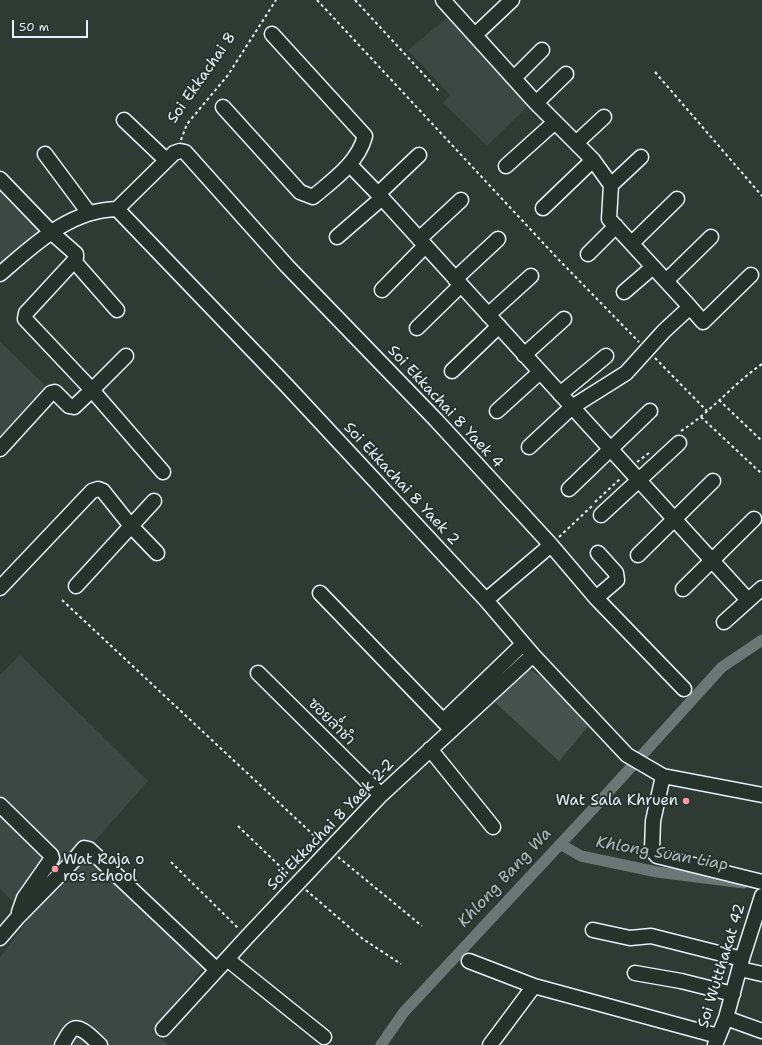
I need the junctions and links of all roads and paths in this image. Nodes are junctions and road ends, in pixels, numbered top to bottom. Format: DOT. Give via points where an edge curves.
graph roads {
  1 [pos="275,0"];
  2 [pos="317,0"];
  3 [pos="355,0"];
  4 [pos="443,0"];
  5 [pos="512,0"];
  6 [pos="272,34"];
  7 [pos="475,35"];
  8 [pos="542,50"];
  9 [pos="655,72"];
  10 [pos="566,74"];
  11 [pos="514,78"];
  12 [pos="439,91"];
  13 [pos="536,103"];
  14 [pos="223,107"];
  15 [pos="604,116"];
  16 [pos="124,120"];
  17 [pos="555,122"];
  18 [pos="576,143"];
  19 [pos="180,151"];
  20 [pos="46,154"];
  21 [pos="419,155"];
  22 [pos="641,157"];
  23 [pos="166,160"];
  24 [pos="593,160"];
  25 [pos="350,165"];
  26 [pos="506,166"];
  27 [pos="0,179"];
  28 [pos="611,184"];
  29 [pos="380,196"];
  30 [pos="762,196"];
  31 [pos="677,198"];
  32 [pos="461,200"];
  33 [pos="543,208"];
  34 [pos="117,209"];
  35 [pos="89,213"];
  36 [pos="616,226"];
  37 [pos="51,232"];
  38 [pos="337,236"];
  39 [pos="711,237"];
  40 [pos="498,239"];
  41 [pos="422,242"];
  42 [pos="632,243"];
  43 [pos="588,254"];
  44 [pos="74,261"];
  45 [pos="3,266"];
  46 [pos="653,267"];
  47 [pos="751,275"];
  48 [pos="530,276"];
  49 [pos="666,281"];
  50 [pos="458,282"];
  51 [pos="382,290"];
  52 [pos="624,292"];
  53 [pos="690,307"];
  54 [pos="117,310"];
  55 [pos="488,315"];
  56 [pos="564,319"];
  57 [pos="499,326"];
  58 [pos="417,328"];
  59 [pos="647,350"];
  60 [pos="524,355"];
  61 [pos="126,356"];
  62 [pos="606,356"];
  63 [pos="452,371"];
  64 [pos="540,372"];
  65 [pos="92,390"];
  66 [pos="560,394"];
  67 [pos="719,400"];
  68 [pos="572,407"];
  69 [pos="497,411"];
  70 [pos="650,411"];
  71 [pos="707,411"];
  72 [pos="701,417"];
  73 [pos="762,441"];
  74 [pos="679,443"];
  75 [pos="529,447"];
  76 [pos="0,449"];
  77 [pos="610,449"];
  78 [pos="163,472"];
  79 [pos="762,474"];
  80 [pos="639,480"];
  81 [pos="713,481"];
  82 [pos="569,489"];
  83 [pos="154,501"];
  84 [pos="601,516"];
  85 [pos="754,518"];
  86 [pos="674,519"];
  87 [pos="131,526"];
  88 [pos="551,545"];
  89 [pos="157,553"];
  90 [pos="598,553"];
  91 [pos="638,555"];
  92 [pos="712,560"];
  93 [pos="76,586"];
  94 [pos="0,588"];
  95 [pos="762,588"];
  96 [pos="683,590"];
  97 [pos="320,593"];
  98 [pos="596,598"];
  99 [pos="62,600"];
  100 [pos="486,600"];
  101 [pos="748,600"];
  102 [pos="724,622"];
  103 [pos="523,644"];
  104 [pos="533,655"];
  105 [pos="258,673"];
  106 [pos="684,689"];
  107 [pos="447,726"];
  108 [pos="430,749"];
  109 [pos="663,776"];
  110 [pos="381,795"];
  111 [pos="762,795"];
  112 [pos="0,805"];
  113 [pos="238,826"];
  114 [pos="493,827"];
  115 [pos="329,850"];
  116 [pos="171,862"];
  117 [pos="762,882"];
  118 [pos="298,883"];
  119 [pos="762,896"];
  120 [pos="18,917"];
  121 [pos="422,926"];
  122 [pos="593,930"];
  123 [pos="247,937"];
  124 [pos="0,938"];
  125 [pos="227,959"];
  126 [pos="469,961"];
  127 [pos="401,964"];
  128 [pos="741,964"];
  129 [pos="217,970"];
  130 [pos="635,973"];
  131 [pos="762,974"];
  132 [pos="534,986"];
  133 [pos="733,994"];
  134 [pos="726,1018"];
  135 [pos="164,1029"];
  136 [pos="762,1031"];
  137 [pos="324,1037"];
  138 [pos="717,1041"];
  139 [pos="62,1045"];
  140 [pos="100,1045"];
  141 [pos="490,1045"];
  1 -- 19 [label="path, Soi Ekkachai 8" via="228,75 187,124 181,139"];
  2 -- 59 [label="path" via="558,260"];
  3 -- 12 [label="path"];
  4 -- 7 [label="street"];
  5 -- 7 [label="street"];
  6 -- 25 [label="street" via="365,136 363,146"];
  7 -- 11 [label="street"];
  8 -- 11 [label="street"];
  9 -- 30 [label="path"];
  10 -- 13 [label="street"];
  11 -- 13 [label="street"];
  13 -- 17 [label="street"];
  14 -- 25 [label="street" via="300,192 313,197"];
  15 -- 18 [label="street"];
  16 -- 23 [label="street"];
  17 -- 18 [label="street"];
  17 -- 26 [label="street"];
  18 -- 24 [label="street"];
  19 -- 23 [label="street"];
  19 -- 88 [label="street, Soi Ekkachai 8 Yaek 4" via="186,152 287,266 436,420"];
  20 -- 35 [label="street"];
  21 -- 29 [label="street"];
  22 -- 28 [label="street"];
  23 -- 34 [label="street"];
  24 -- 28 [label="street"];
  24 -- 33 [label="street"];
  25 -- 29 [label="street"];
  27 -- 37 [label="street"];
  28 -- 36 [label="street" via="609,219"];
  29 -- 38 [label="street"];
  29 -- 41 [label="street"];
  31 -- 42 [label="street"];
  32 -- 41 [label="street"];
  34 -- 35 [label="street"];
  34 -- 100 [label="street, Soi Ekkachai 8 Yaek 2" via="287,386"];
  35 -- 37 [label="street" via="70,220"];
  36 -- 42 [label="street"];
  36 -- 43 [label="street"];
  37 -- 44 [label="street" via="76,254"];
  37 -- 45 [label="street"];
  39 -- 49 [label="street"];
  40 -- 50 [label="street"];
  41 -- 50 [label="street"];
  41 -- 51 [label="street"];
  42 -- 46 [label="street"];
  44 -- 54 [label="street"];
  44 -- 65 [label="street" via="26,313 25,319"];
  46 -- 49 [label="street"];
  46 -- 52 [label="street"];
  47 -- 53 [label="street" via="703,322"];
  48 -- 55 [label="street"];
  49 -- 53 [label="street"];
  50 -- 55 [label="street"];
  50 -- 58 [label="street"];
  53 -- 59 [label="street"];
  55 -- 57 [label="street"];
  56 -- 60 [label="street"];
  57 -- 60 [label="street"];
  57 -- 63 [label="street"];
  59 -- 68 [label="street" via="626,373"];
  59 -- 71 [label="path"];
  60 -- 64 [label="street"];
  61 -- 65 [label="street"];
  62 -- 66 [label="street"];
  64 -- 66 [label="street"];
  64 -- 69 [label="street"];
  65 -- 76 [label="street" via="74,407 69,406 55,392 51,393"];
  65 -- 78 [label="street"];
  66 -- 68 [label="street"];
  67 -- 73 [label="path"];
  68 -- 75 [label="street"];
  68 -- 77 [label="street"];
  70 -- 77 [label="street"];
  72 -- 79 [label="path"];
  74 -- 80 [label="street"];
  77 -- 80 [label="street"];
  77 -- 82 [label="street"];
  80 -- 84 [label="street"];
  80 -- 86 [label="street"];
  81 -- 86 [label="street"];
  83 -- 87 [label="street"];
  85 -- 92 [label="street"];
  86 -- 91 [label="street"];
  86 -- 92 [label="street"];
  87 -- 89 [label="street"];
  87 -- 93 [label="street"];
  87 -- 94 [label="street" via="103,491 92,491"];
  88 -- 98 [label="street, Soi Ekkachai 8 Yaek 4"];
  88 -- 100 [label="street"];
  90 -- 98 [label="street" via="616,572 617,580"];
  92 -- 96 [label="street"];
  92 -- 101 [label="street"];
  95 -- 101 [label="street"];
  97 -- 107 [label="street"];
  98 -- 106 [label="street, Soi Ekkachai 8 Yaek 4"];
  99 -- 115 [label="path"];
  100 -- 103 [label="street, Soi Ekkachai 8 Yaek 2"];
  101 -- 102 [label="street"];
  103 -- 104 [label="street, Soi Ekkachai 8 Yaek 2"];
  103 -- 107 [label="street"];
  104 -- 107 [label="street, Soi Ekkachai 8 Yaek 2-2"];
  104 -- 109 [label="street, Soi Ekkachai 8 Yaek 2" via="627,755"];
  105 -- 110 [label="street, ซอยล่ำชำ"];
  107 -- 108 [label="street, Soi Ekkachai 8 Yaek 2-2"];
  108 -- 110 [label="street, Soi Ekkachai 8 Yaek 2-2"];
  108 -- 114 [label="street"];
  109 -- 111 [label="street, Soi Ekkachai 8 Yaek 2"];
  109 -- 117 [label="street" via="653,822 654,853 657,856"];
  110 -- 115 [label="street, Soi Ekkachai 8 Yaek 2-2"];
  112 -- 120 [label="street" via="51,854 52,858 24,898"];
  113 -- 118 [label="path"];
  115 -- 118 [label="street, Soi Ekkachai 8 Yaek 2-2"];
  115 -- 121 [label="path"];
  116 -- 123 [label="path"];
  118 -- 123 [label="street, Soi Ekkachai 8 Yaek 2-2"];
  118 -- 127 [label="path" via="363,939"];
  119 -- 128 [label="street, Soi Wutthakat 42"];
  120 -- 124 [label="street"];
  120 -- 129 [label="street" via="84,848 88,849"];
  122 -- 128 [label="street" via="630,938 650,936"];
  123 -- 125 [label="street, Soi Ekkachai 8 Yaek 2-2"];
  125 -- 129 [label="street, Soi Ekkachai 8 Yaek 2-2"];
  125 -- 137 [label="street"];
  126 -- 132 [label="street"];
  128 -- 131 [label="street"];
  128 -- 133 [label="street, Soi Wutthakat 42"];
  129 -- 135 [label="street, Soi Ekkachai 8 Yaek 2-2"];
  130 -- 133 [label="street"];
  132 -- 138 [label="street"];
  132 -- 141 [label="street"];
  133 -- 134 [label="street, Soi Wutthakat 42"];
  134 -- 136 [label="street"];
  134 -- 138 [label="street, Soi Wutthakat 42"];
  139 -- 140 [label="street" via="71,1030 80,1028"];
}
